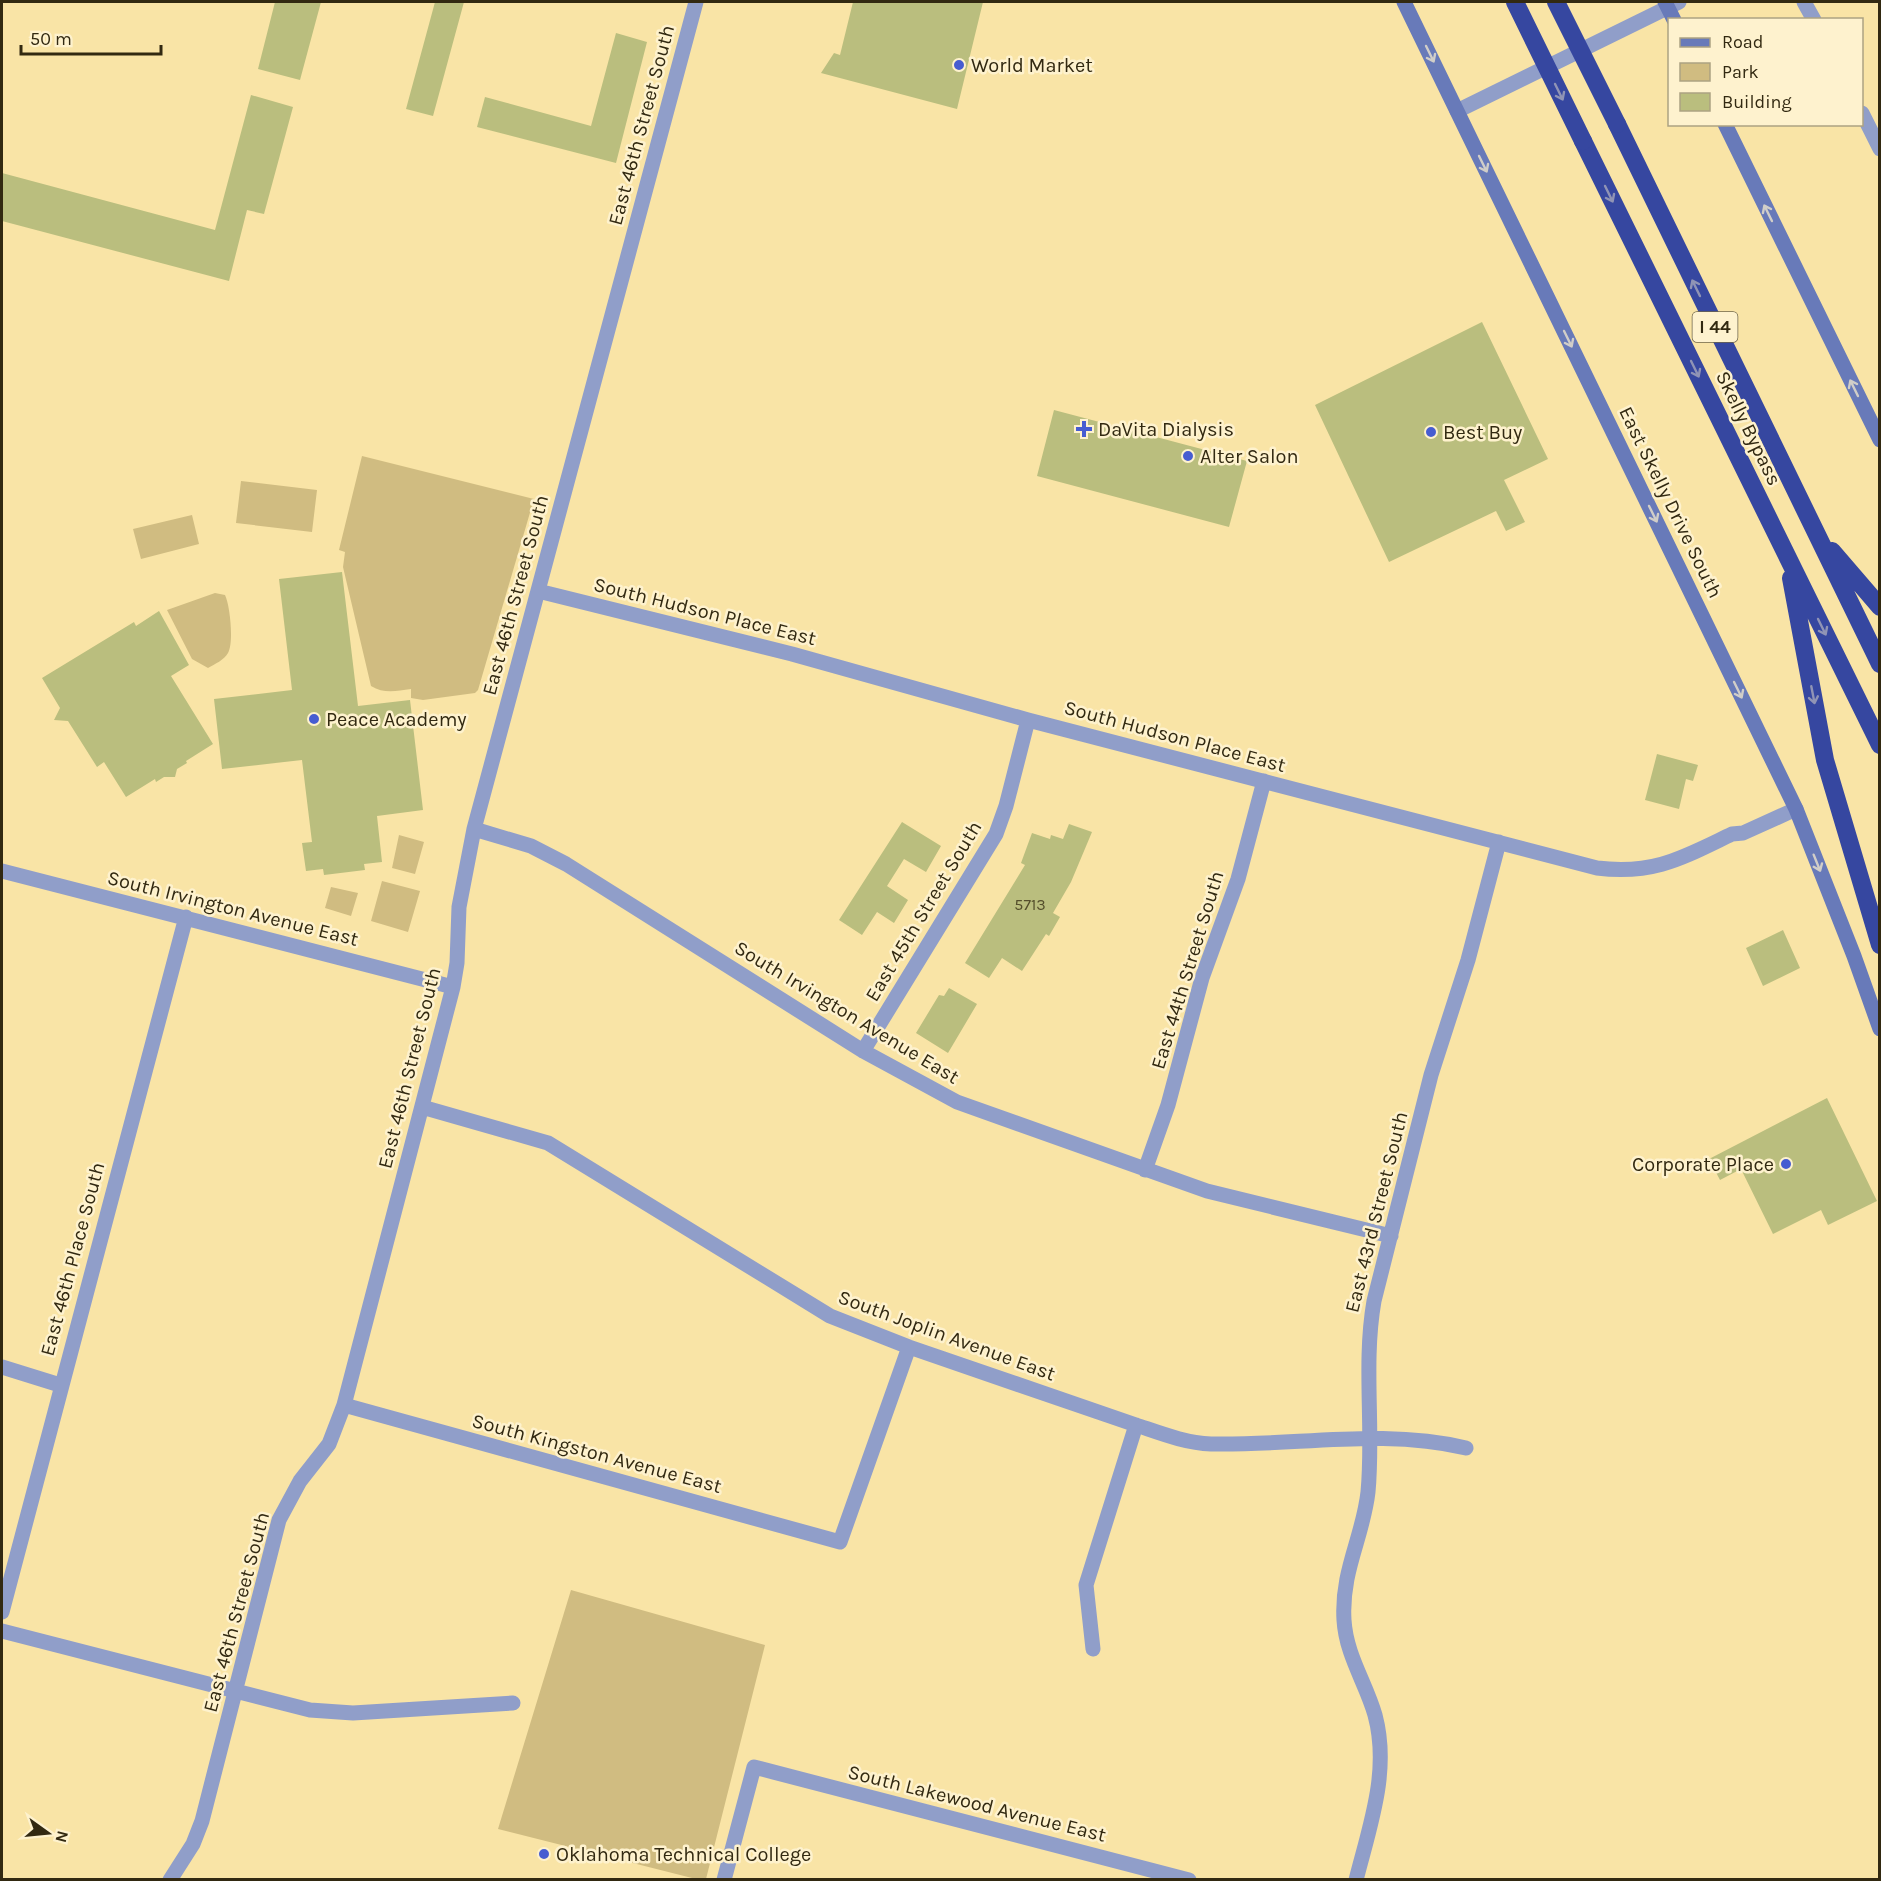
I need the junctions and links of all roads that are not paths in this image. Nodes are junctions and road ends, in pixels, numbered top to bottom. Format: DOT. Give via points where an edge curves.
graph roads {
  1 [pos="696,2"];
  2 [pos="1404,2"];
  3 [pos="1515,2"];
  4 [pos="1556,2"];
  5 [pos="1804,2"];
  6 [pos="1671,7"];
  7 [pos="1813,18"];
  8 [pos="1457,111"];
  9 [pos="1863,115"];
  10 [pos="1726,126"];
  11 [pos="1880,149"];
  12 [pos="1880,440"];
  13 [pos="1813,529"];
  14 [pos="1786,555"];
  15 [pos="538,591"];
  16 [pos="1880,607"];
  17 [pos="1880,664"];
  18 [pos="1028,720"];
  19 [pos="1880,745"];
  20 [pos="1264,781"];
  21 [pos="1796,808"];
  22 [pos="474,829"];
  23 [pos="1499,842"];
  24 [pos="2,871"];
  25 [pos="186,917"];
  26 [pos="1880,945"];
  27 [pos="453,987"];
  28 [pos="1880,1029"];
  29 [pos="863,1051"];
  30 [pos="422,1107"];
  31 [pos="1145,1170"];
  32 [pos="1391,1236"];
  33 [pos="909,1347"];
  34 [pos="2,1366"];
  35 [pos="60,1384"];
  36 [pos="344,1405"];
  37 [pos="1136,1425"];
  38 [pos="1369,1440"];
  39 [pos="1466,1448"];
  40 [pos="2,1612"];
  41 [pos="2,1631"];
  42 [pos="1093,1649"];
  43 [pos="236,1693"];
  44 [pos="513,1703"];
  45 [pos="170,1880"];
  46 [pos="724,1880"];
  47 [pos="1189,1880"];
  48 [pos="1356,1880"];
  1 -- 15 [label="street, East 46th Street South"];
  2 -- 8 [label="main road, East Skelly Drive South, one-way"];
  3 -- 14 [label="highway, Skelly Bypass / I 44, one-way, bridge"];
  13 -- 4 [label="highway, Skelly Bypass / I 44, one-way, bridge"];
  5 -- 7 [label="street"];
  6 -- 8 [label="street"];
  8 -- 21 [label="main road, East Skelly Drive South, one-way"];
  9 -- 11 [label="street"];
  12 -- 10 [label="main road, one-way"];
  13 -- 16 [label="highway"];
  13 -- 17 [label="highway, Skelly Bypass / I 44"];
  14 -- 19 [label="highway, Skelly Bypass / I 44, one-way"];
  14 -- 26 [label="highway, one-way" via="1825,760"];
  15 -- 18 [label="street, South Hudson Place East" via="792,654"];
  15 -- 22 [label="street, East 46th Street South"];
  18 -- 20 [label="street, South Hudson Place East"];
  18 -- 29 [label="street, East 45th Street South" via="996,834"];
  20 -- 23 [label="street, South Hudson Place East"];
  20 -- 31 [label="street, East 44th Street South" via="1238,879 1202,978 1168,1105"];
  21 -- 23 [label="street, South Hudson Place East" via="1681,858 1640,870 1597,868"];
  21 -- 28 [label="main road, East Skelly Drive South, one-way"];
  22 -- 27 [label="street, East 46th Street South" via="459,908"];
  22 -- 29 [label="street, South Irvington Avenue East" via="531,846 566,864"];
  23 -- 32 [label="street, East 43rd Street South" via="1468,960 1431,1075"];
  24 -- 25 [label="street, South Irvington Avenue East"];
  25 -- 27 [label="street, South Irvington Avenue East"];
  25 -- 35 [label="street, East 46th Place South"];
  27 -- 30 [label="street, East 46th Street South"];
  29 -- 31 [label="street, South Irvington Avenue East" via="957,1102"];
  30 -- 33 [label="street, South Joplin Avenue East" via="548,1143 831,1316"];
  30 -- 36 [label="street, East 46th Street South"];
  31 -- 32 [label="street, South Irvington Avenue East" via="1207,1191"];
  32 -- 38 [label="street, East 43rd Street South" via="1369,1329"];
  33 -- 36 [label="street, South Kingston Avenue East" via="840,1542"];
  33 -- 37 [label="street, South Joplin Avenue East"];
  34 -- 35 [label="street"];
  35 -- 40 [label="street, East 46th Place South"];
  36 -- 43 [label="street, East 46th Street South" via="329,1444 300,1481 279,1520"];
  37 -- 38 [label="street, South Joplin Avenue East" via="1210,1444"];
  37 -- 42 [label="street" via="1086,1585"];
  38 -- 39 [label="street, South Joplin Avenue East" via="1409,1438"];
  38 -- 48 [label="street, East 43rd Street South" via="1368,1495 1346,1575 1344,1622 1349,1648 1375,1716 1381,1765"];
  41 -- 43 [label="street"];
  43 -- 44 [label="street" via="327,1713"];
  43 -- 45 [label="street, East 46th Street South" via="202,1821 193,1844"];
  46 -- 47 [label="street, South Lakewood Avenue East" via="754,1767"];
}
